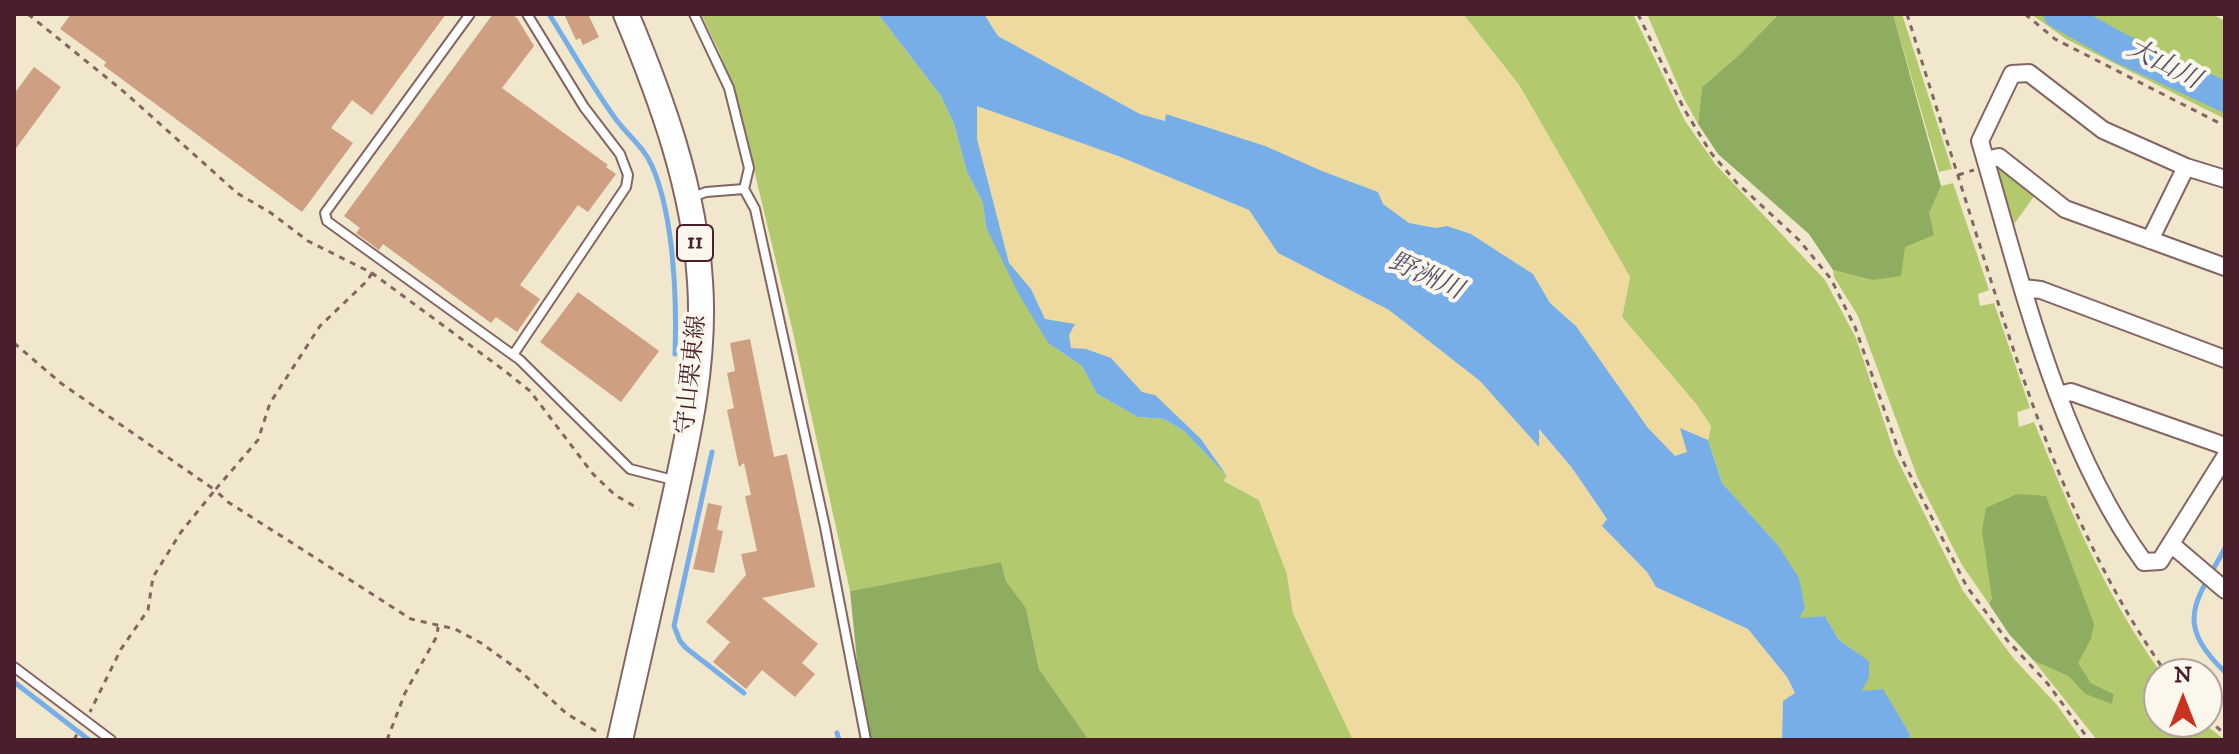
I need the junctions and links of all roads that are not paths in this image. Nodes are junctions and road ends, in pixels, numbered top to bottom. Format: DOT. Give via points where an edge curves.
graph roads {
  1 [pos="470,14"];
  2 [pos="527,14"];
  3 [pos="626,14"];
  4 [pos="694,14"];
  5 [pos="1986,160"];
  6 [pos="2186,167"];
  7 [pos="2225,179"];
  8 [pos="744,189"];
  9 [pos="689,199"];
  10 [pos="2150,240"];
  11 [pos="2225,267"];
  12 [pos="2023,288"];
  13 [pos="513,355"];
  14 [pos="2225,359"];
  15 [pos="2059,395"];
  16 [pos="2225,446"];
  17 [pos="2225,457"];
  18 [pos="678,481"];
  19 [pos="2171,544"];
  20 [pos="2224,586"];
  21 [pos="14,667"];
  22 [pos="111,740"];
  23 [pos="620,740"];
  24 [pos="866,740"];
  1 -- 13 [label="lane" via="325,213 327,221"];
  2 -- 13 [label="lane" via="620,154 628,175 626,187"];
  3 -- 9 [label="main road, 守山栗東線 / 11" via="660,97"];
  4 -- 8 [label="lane" via="729,88 749,168"];
  5 -- 6 [label="street" via="1980,141 2012,74 2029,73 2103,130"];
  5 -- 10 [label="street" via="1999,157 2065,209"];
  5 -- 12 [label="street"];
  6 -- 7 [label="street"];
  6 -- 10 [label="street"];
  8 -- 9 [label="lane"];
  8 -- 24 [label="lane" via="755,209 779,314"];
  9 -- 18 [label="main road, 守山栗東線 / 11" via="700,280 701,342 695,403"];
  10 -- 11 [label="street"];
  12 -- 14 [label="street" via="2041,290"];
  12 -- 15 [label="street"];
  13 -- 18 [label="lane" via="630,469"];
  15 -- 16 [label="street" via="2071,392"];
  15 -- 19 [label="street" via="2120,529 2144,562 2160,561"];
  17 -- 19 [label="street"];
  18 -- 23 [label="main road, 守山栗東線 / 11"];
  19 -- 20 [label="street"];
  21 -- 22 [label="lane"];
}
